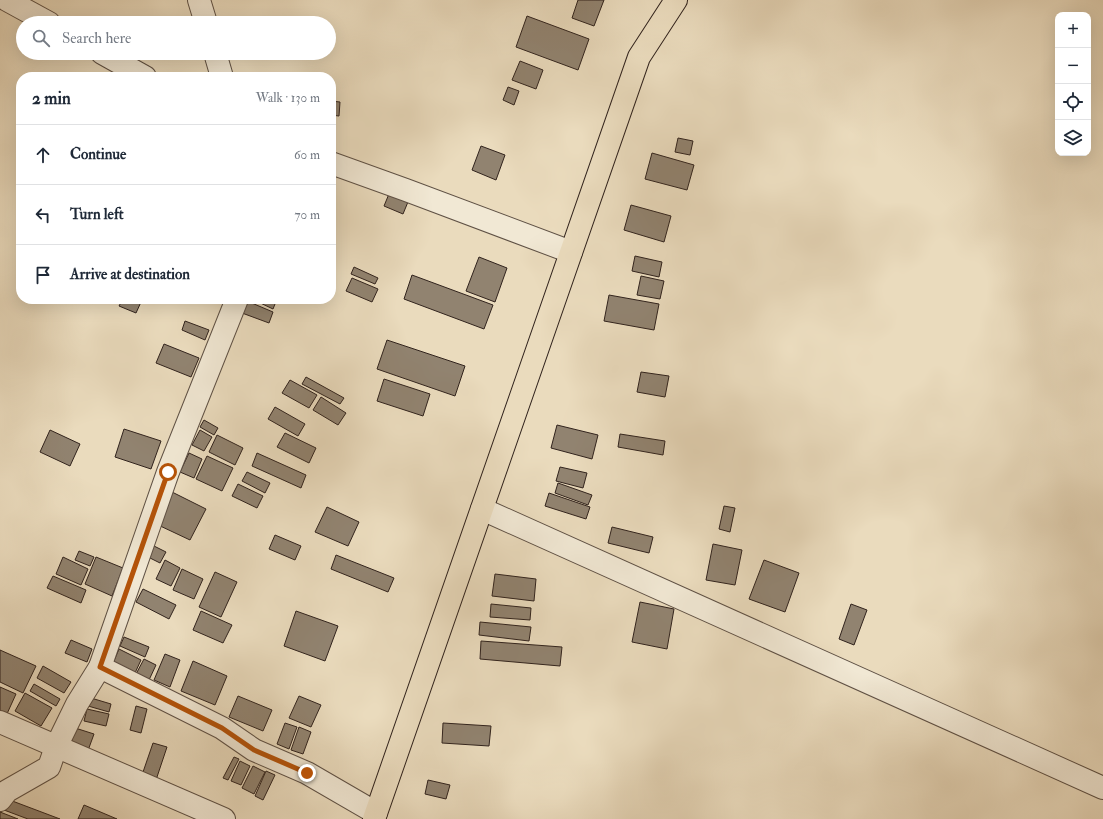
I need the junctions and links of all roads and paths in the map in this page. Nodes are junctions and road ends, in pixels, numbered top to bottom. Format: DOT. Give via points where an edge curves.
graph roads {
  1 [pos="7,0"];
  2 [pos="199,0"];
  3 [pos="676,0"];
  4 [pos="36,16"];
  5 [pos="204,16"];
  6 [pos="115,60"];
  7 [pos="217,60"];
  8 [pos="136,72"];
  9 [pos="221,72"];
  10 [pos="336,165"];
  11 [pos="571,252"];
  12 [pos="235,304"];
  13 [pos="482,509"];
  14 [pos="100,667"];
  15 [pos="0,722"];
  16 [pos="56,747"];
  17 [pos="1103,788"];
  18 [pos="0,800"];
  19 [pos="375,816"];
  20 [pos="224,819"];
  1 -- 4 [label="street"];
  2 -- 5 [label="street"];
  3 -- 11 [label="main road" via="639,57"];
  6 -- 8 [label="street"];
  7 -- 9 [label="street"];
  10 -- 11 [label="street"];
  11 -- 13 [label="main road"];
  12 -- 14 [label="street" via="168,472"];
  13 -- 17 [label="street"];
  13 -- 19 [label="main road"];
  14 -- 16 [label="street" via="77,704"];
  14 -- 19 [label="street" via="222,728 254,750 307,773"];
  15 -- 16 [label="street"];
  16 -- 18 [label="street" via="49,767 7,791"];
  16 -- 20 [label="street"];
}
